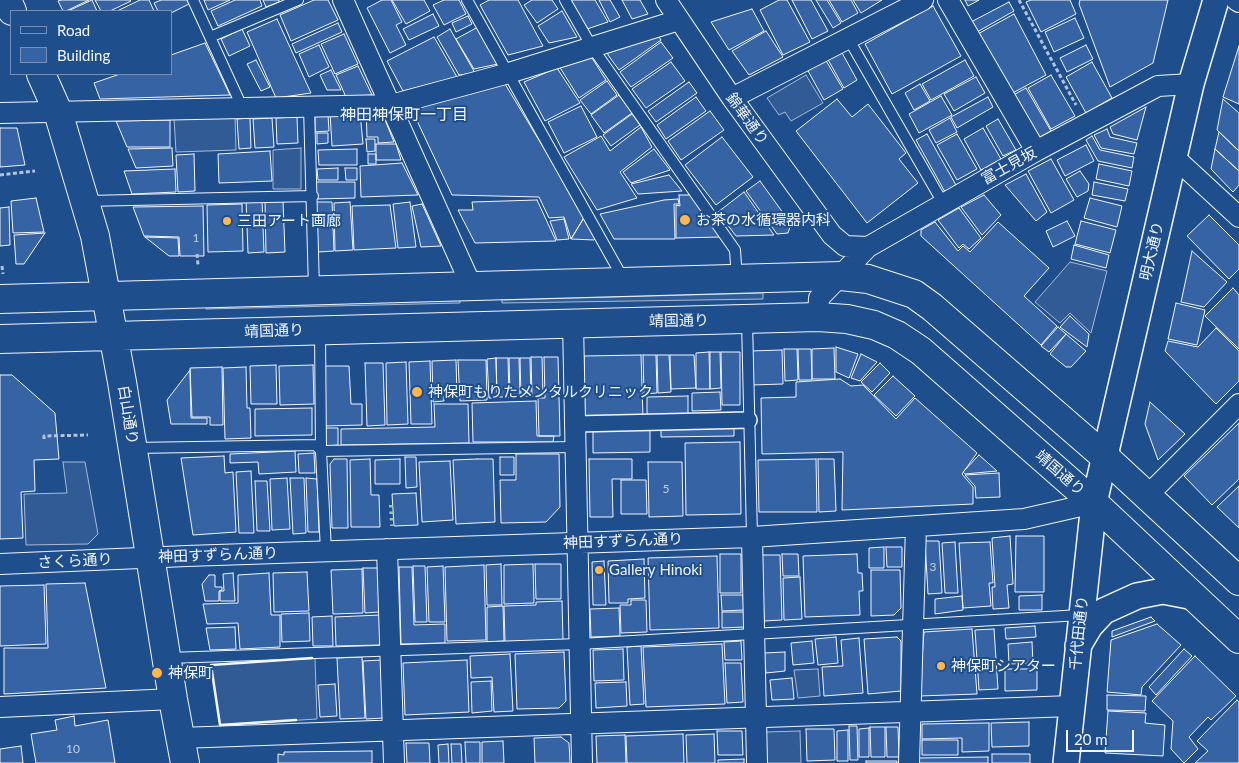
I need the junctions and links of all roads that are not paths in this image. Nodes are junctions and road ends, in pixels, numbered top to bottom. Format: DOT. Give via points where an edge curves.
graph roads {
  1 [pos="193,0"];
  2 [pos="298,0"];
  3 [pos="344,0"];
  4 [pos="467,0"];
  5 [pos="565,0"];
  6 [pos="666,0"];
  7 [pos="923,0"];
  8 [pos="948,0"];
  9 [pos="1216,0"];
  10 [pos="679,20"];
  11 [pos="210,37"];
  12 [pos="848,38"];
  13 [pos="592,47"];
  14 [pos="509,73"];
  15 [pos="41,75"];
  16 [pos="1191,84"];
  17 [pos="732,98"];
  18 [pos="391,105"];
  19 [pos="309,107"];
  20 [pos="243,109"];
  21 [pos="58,112"];
  22 [pos="0,113"];
  23 [pos="1036,151"];
  24 [pos="1174,157"];
  25 [pos="313,196"];
  26 [pos="86,201"];
  27 [pos="943,203"];
  28 [pos="1239,217"];
  29 [pos="832,235"];
  30 [pos="868,247"];
  31 [pos="841,276"];
  32 [pos="737,279"];
  33 [pos="625,283"];
  34 [pos="472,286"];
  35 [pos="314,290"];
  36 [pos="106,295"];
  37 [pos="0,299"];
  38 [pos="818,317"];
  39 [pos="747,319"];
  40 [pos="572,323"];
  41 [pos="320,329"];
  42 [pos="113,335"];
  43 [pos="0,339"];
  44 [pos="1239,404"];
  45 [pos="749,420"];
  46 [pos="575,424"];
  47 [pos="575,447"];
  48 [pos="133,448"];
  49 [pos="321,451"];
  50 [pos="1105,457"];
  51 [pos="1147,496"];
  52 [pos="1094,503"];
  53 [pos="916,526"];
  54 [pos="752,537"];
  55 [pos="578,543"];
  56 [pos="387,549"];
  57 [pos="326,551"];
  58 [pos="150,558"];
  59 [pos="0,564"];
  60 [pos="1239,581"];
  61 [pos="1194,597"];
  62 [pos="1081,616"];
  63 [pos="912,626"];
  64 [pos="754,635"];
  65 [pos="1239,639"];
  66 [pos="580,644"];
  67 [pos="1078,646"];
  68 [pos="391,650"];
  69 [pos="166,658"];
  70 [pos="172,699"];
  71 [pos="1072,706"];
  72 [pos="0,707"];
  73 [pos="909,711"];
  74 [pos="756,718"];
  75 [pos="582,725"];
  76 [pos="393,731"];
  77 [pos="183,751"];
  78 [pos="394,763"];
  79 [pos="582,763"];
  80 [pos="757,763"];
  81 [pos="909,763"];
  82 [pos="1066,763"];
  1 -- 11 [label="lane"];
  2 -- 11 [label="lane"];
  3 -- 18 [label="street"];
  4 -- 14 [label="lane"];
  5 -- 13 [label="lane"];
  6 -- 10 [label="street, 錦華通り"];
  7 -- 12 [label="street"];
  8 -- 23 [label="street"];
  9 -- 16 [label="street, 明大通り"];
  10 -- 13 [label="street"];
  10 -- 17 [label="street, 錦華通り"];
  11 -- 20 [label="lane"];
  12 -- 17 [label="street"];
  12 -- 27 [label="lane"];
  13 -- 14 [label="street"];
  13 -- 32 [label="lane" via="735,250"];
  14 -- 18 [label="street"];
  14 -- 33 [label="lane"];
  15 -- 21 [label="main road, 白山通り"];
  16 -- 23 [label="street, 富士見坂" via="1158,86"];
  16 -- 24 [label="street, 明大通り"];
  17 -- 29 [label="street, 錦華通り"];
  18 -- 19 [label="street"];
  18 -- 34 [label="street"];
  19 -- 20 [label="street"];
  19 -- 25 [label="lane"];
  20 -- 21 [label="street"];
  21 -- 22 [label="street"];
  21 -- 26 [label="main road, 白山通り"];
  23 -- 27 [label="street, 富士見坂"];
  24 -- 28 [label="street"];
  24 -- 50 [label="street, 明大通り"];
  25 -- 26 [label="lane"];
  25 -- 35 [label="lane"];
  26 -- 36 [label="main road, 白山通り"];
  27 -- 30 [label="street, 富士見坂"];
  29 -- 30 [label="street, 錦華通り" via="844,246"];
  29 -- 31 [label="street, 錦華通り"];
  30 -- 31 [label="street, 富士見坂"];
  31 -- 32 [label="main road"];
  31 -- 38 [label="street, 富士見坂" via="819,298"];
  31 -- 50 [label="main road" via="891,285 914,294"];
  32 -- 33 [label="main road"];
  33 -- 34 [label="main road"];
  34 -- 35 [label="main road"];
  35 -- 36 [label="main road"];
  36 -- 37 [label="main road"];
  36 -- 42 [label="main road, 白山通り"];
  38 -- 39 [label="main road, 靖国通り"];
  38 -- 52 [label="main road, 靖国通り" via="874,324 921,351"];
  39 -- 40 [label="main road, 靖国通り"];
  39 -- 45 [label="lane"];
  40 -- 41 [label="main road, 靖国通り"];
  40 -- 46 [label="street"];
  41 -- 42 [label="main road, 靖国通り"];
  41 -- 49 [label="lane"];
  42 -- 43 [label="main road, 靖国通り"];
  42 -- 48 [label="main road, 白山通り"];
  44 -- 51 [label="street"];
  45 -- 46 [label="street"];
  45 -- 54 [label="lane"];
  46 -- 47 [label="street"];
  47 -- 49 [label="lane"];
  47 -- 55 [label="street"];
  48 -- 49 [label="lane" via="316,445"];
  48 -- 58 [label="main road, 白山通り"];
  49 -- 57 [label="lane"];
  50 -- 51 [label="main road"];
  50 -- 52 [label="street, 明大通り"];
  51 -- 60 [label="main road"];
  52 -- 53 [label="street, 神田すずらん通り" via="1024,519"];
  52 -- 61 [label="main road, 靖国通り"];
  52 -- 62 [label="street, 千代田通り"];
  53 -- 54 [label="street, 神田すずらん通り"];
  53 -- 63 [label="street"];
  54 -- 55 [label="street, 神田すずらん通り"];
  54 -- 64 [label="street"];
  55 -- 56 [label="street, 神田すずらん通り"];
  55 -- 66 [label="street"];
  56 -- 57 [label="street, 神田すずらん通り"];
  56 -- 68 [label="street"];
  57 -- 58 [label="street, 神田すずらん通り"];
  58 -- 59 [label="street, さくら通り"];
  58 -- 69 [label="main road, 白山通り"];
  61 -- 65 [label="main road, 靖国通り"];
  61 -- 67 [label="street" via="1163,591 1137,596 1104,611"];
  62 -- 63 [label="lane"];
  62 -- 67 [label="street, 千代田通り"];
  63 -- 64 [label="lane"];
  63 -- 73 [label="street"];
  64 -- 66 [label="lane"];
  64 -- 74 [label="street"];
  66 -- 68 [label="lane"];
  66 -- 75 [label="street"];
  67 -- 71 [label="street, 千代田通り"];
  68 -- 69 [label="lane"];
  68 -- 76 [label="street"];
  69 -- 70 [label="main road, 白山通り"];
  70 -- 72 [label="street"];
  70 -- 77 [label="main road, 白山通り"];
  71 -- 73 [label="street"];
  71 -- 82 [label="street, 千代田通り"];
  73 -- 74 [label="street"];
  73 -- 81 [label="street"];
  74 -- 75 [label="street"];
  74 -- 80 [label="street"];
  75 -- 76 [label="street"];
  75 -- 79 [label="street"];
  76 -- 77 [label="street"];
  76 -- 78 [label="street"];
}
